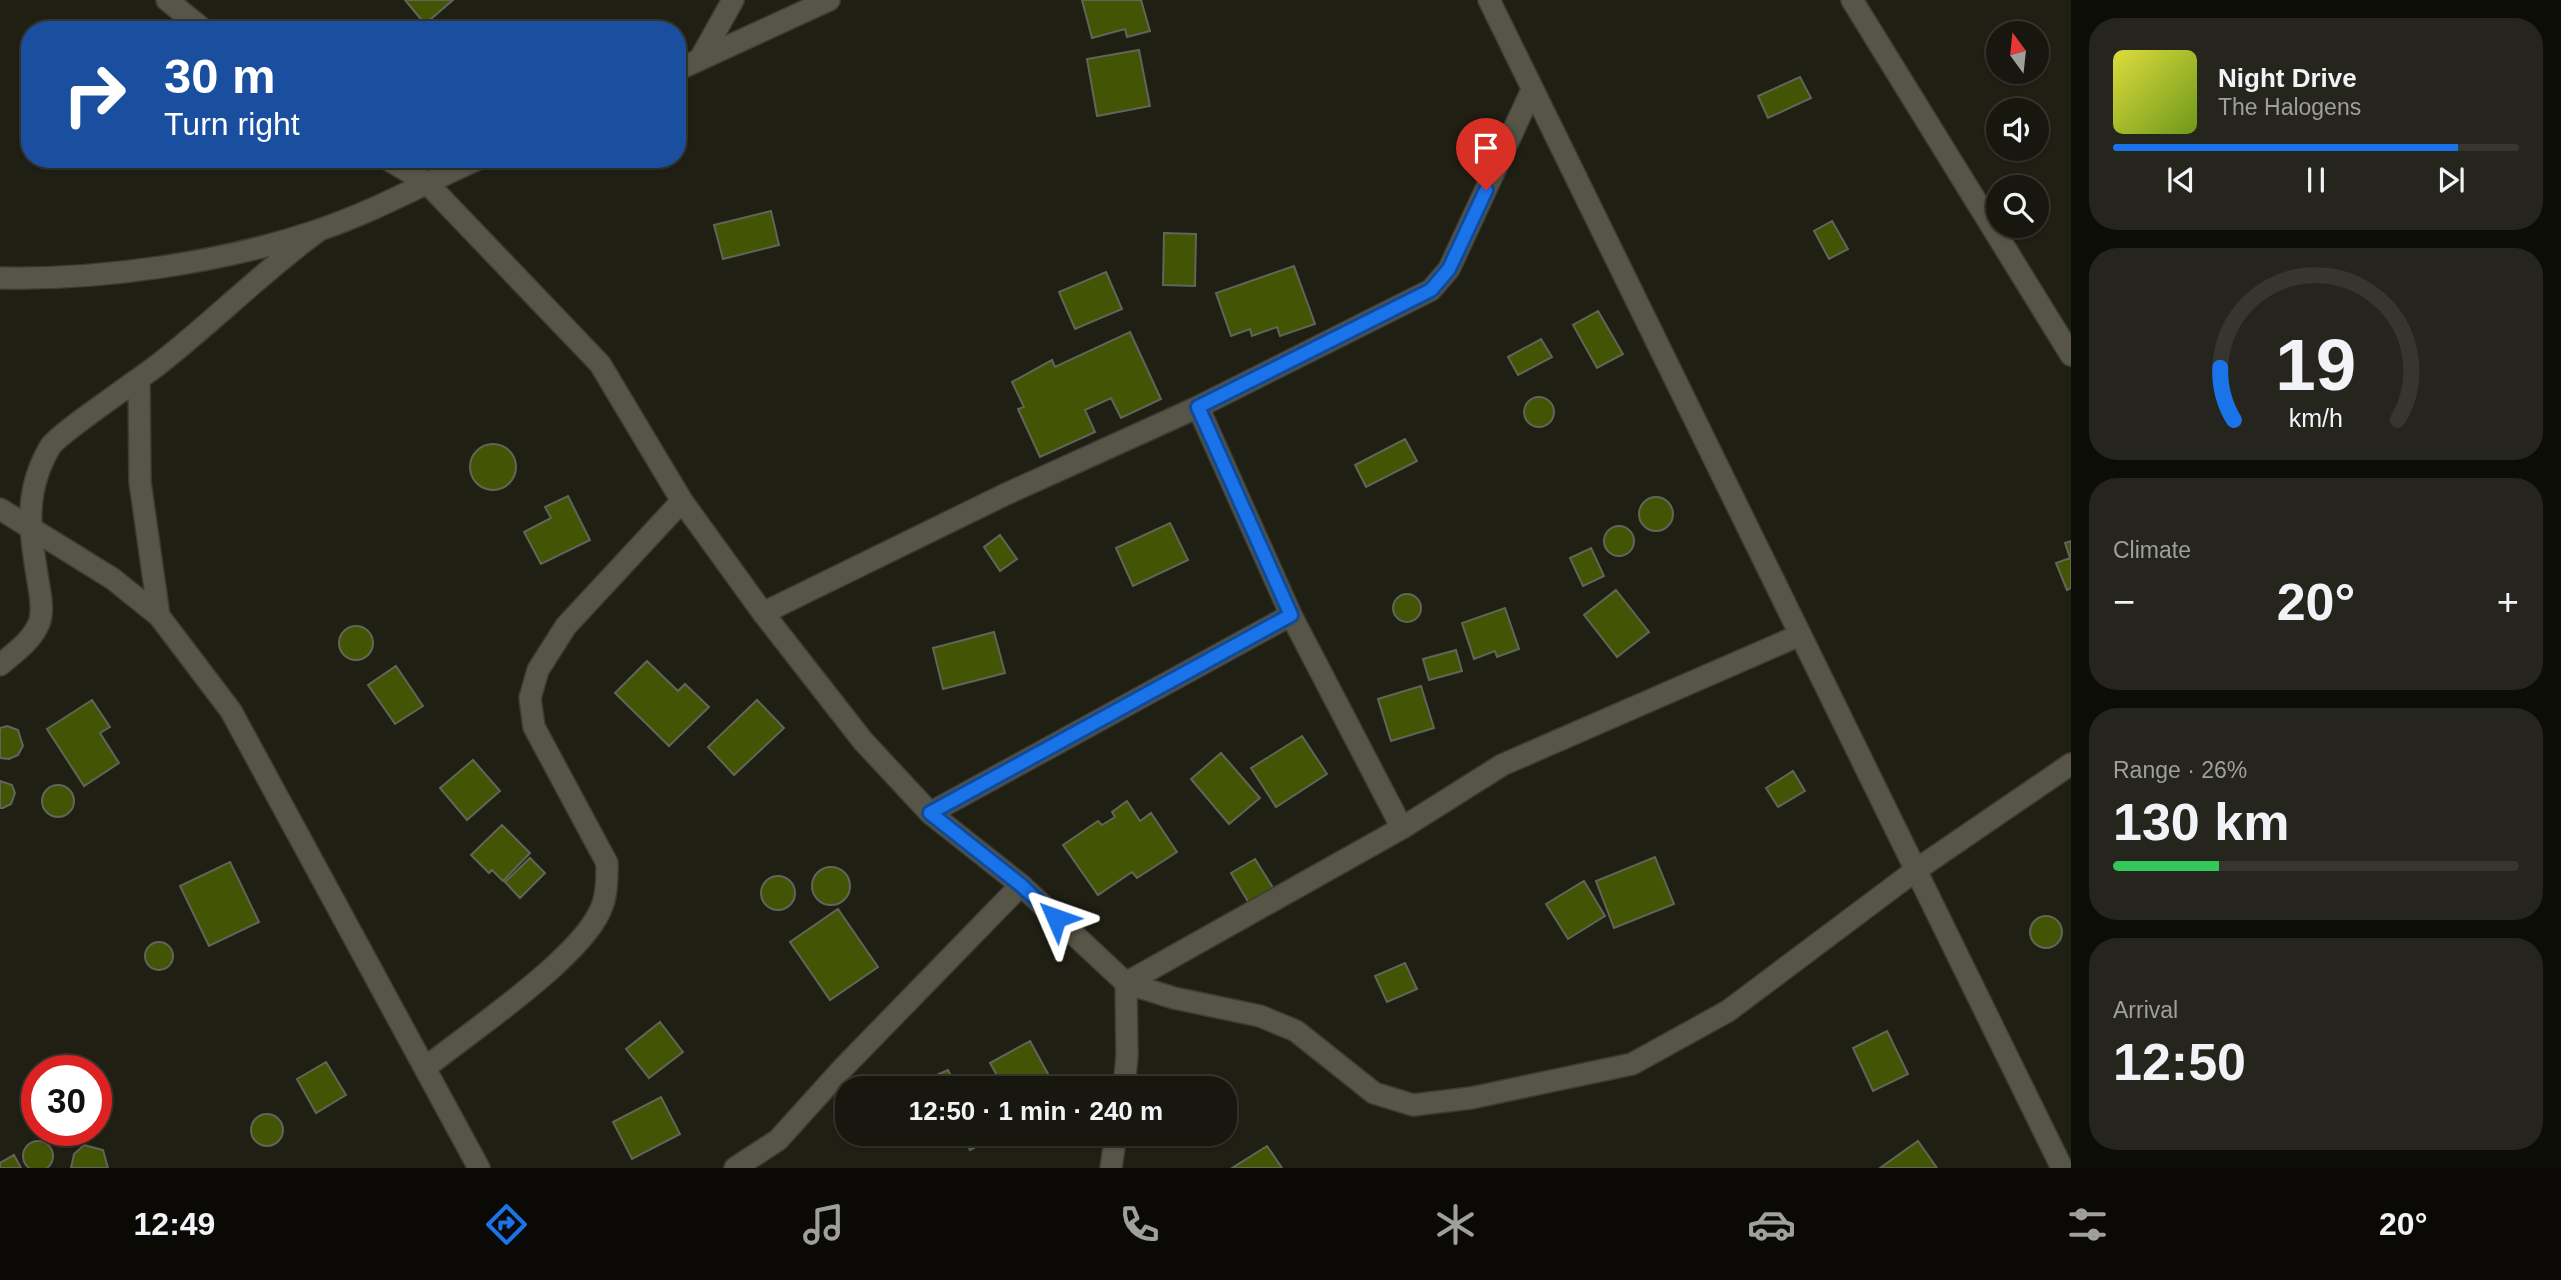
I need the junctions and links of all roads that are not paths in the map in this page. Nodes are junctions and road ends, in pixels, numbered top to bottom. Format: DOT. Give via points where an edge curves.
graph roads {
  1 [pos="167,0"];
  2 [pos="733,0"];
  3 [pos="829,0"];
  4 [pos="1489,0"];
  5 [pos="1852,0"];
  6 [pos="193,21"];
  7 [pos="700,60"];
  8 [pos="686,65"];
  9 [pos="1532,90"];
  10 [pos="402,168"];
  11 [pos="458,168"];
  12 [pos="426,182"];
  13 [pos="318,231"];
  14 [pos="0,278"];
  15 [pos="2071,355"];
  16 [pos="139,379"];
  17 [pos="1198,407"];
  18 [pos="682,502"];
  19 [pos="0,509"];
  20 [pos="30,528"];
  21 [pos="763,613"];
  22 [pos="159,615"];
  23 [pos="1291,615"];
  24 [pos="1800,635"];
  25 [pos="0,665"];
  26 [pos="2071,764"];
  27 [pos="930,813"];
  28 [pos="1402,828"];
  29 [pos="1916,870"];
  30 [pos="1021,885"];
  31 [pos="1126,983"];
  32 [pos="425,1068"];
  33 [pos="1125,1076"];
  34 [pos="1114,1146"];
  35 [pos="2063,1155"];
  36 [pos="479,1168"];
  37 [pos="735,1168"];
  38 [pos="1111,1168"];
  1 -- 6 [label="street"];
  2 -- 7 [label="street"];
  3 -- 7 [label="street"];
  4 -- 9 [label="street"];
  5 -- 15 [label="street"];
  7 -- 8 [label="street"];
  9 -- 17 [label="street" via="1449,269 1431,290"];
  9 -- 24 [label="street"];
  10 -- 12 [label="street"];
  11 -- 12 [label="street"];
  12 -- 13 [label="street"];
  12 -- 18 [label="street" via="600,364"];
  13 -- 14 [label="street" via="213,259"];
  13 -- 16 [label="street" via="268,267 226,310"];
  16 -- 20 [label="street" via="52,444 33,482"];
  16 -- 22 [label="street" via="140,482"];
  17 -- 21 [label="street"];
  17 -- 23 [label="street"];
  18 -- 21 [label="street"];
  18 -- 32 [label="street" via="566,626 538,670 530,698 534,727 607,863 600,911 573,950"];
  19 -- 20 [label="street"];
  20 -- 22 [label="street" via="113,579"];
  20 -- 25 [label="street" via="40,621 31,638"];
  21 -- 27 [label="street" via="863,741"];
  22 -- 32 [label="street" via="231,711"];
  23 -- 27 [label="street"];
  23 -- 28 [label="street"];
  24 -- 28 [label="street" via="1502,765"];
  24 -- 29 [label="street"];
  26 -- 29 [label="street"];
  27 -- 30 [label="street"];
  28 -- 31 [label="street"];
  29 -- 31 [label="street" via="1728,1011 1632,1065 1471,1098 1413,1105 1374,1093 1296,1031 1260,1016"];
  29 -- 35 [label="street"];
  30 -- 31 [label="street"];
  30 -- 37 [label="street" via="842,1068 788,1130"];
  31 -- 33 [label="street"];
  32 -- 36 [label="street"];
  34 -- 38 [label="street"];
}
